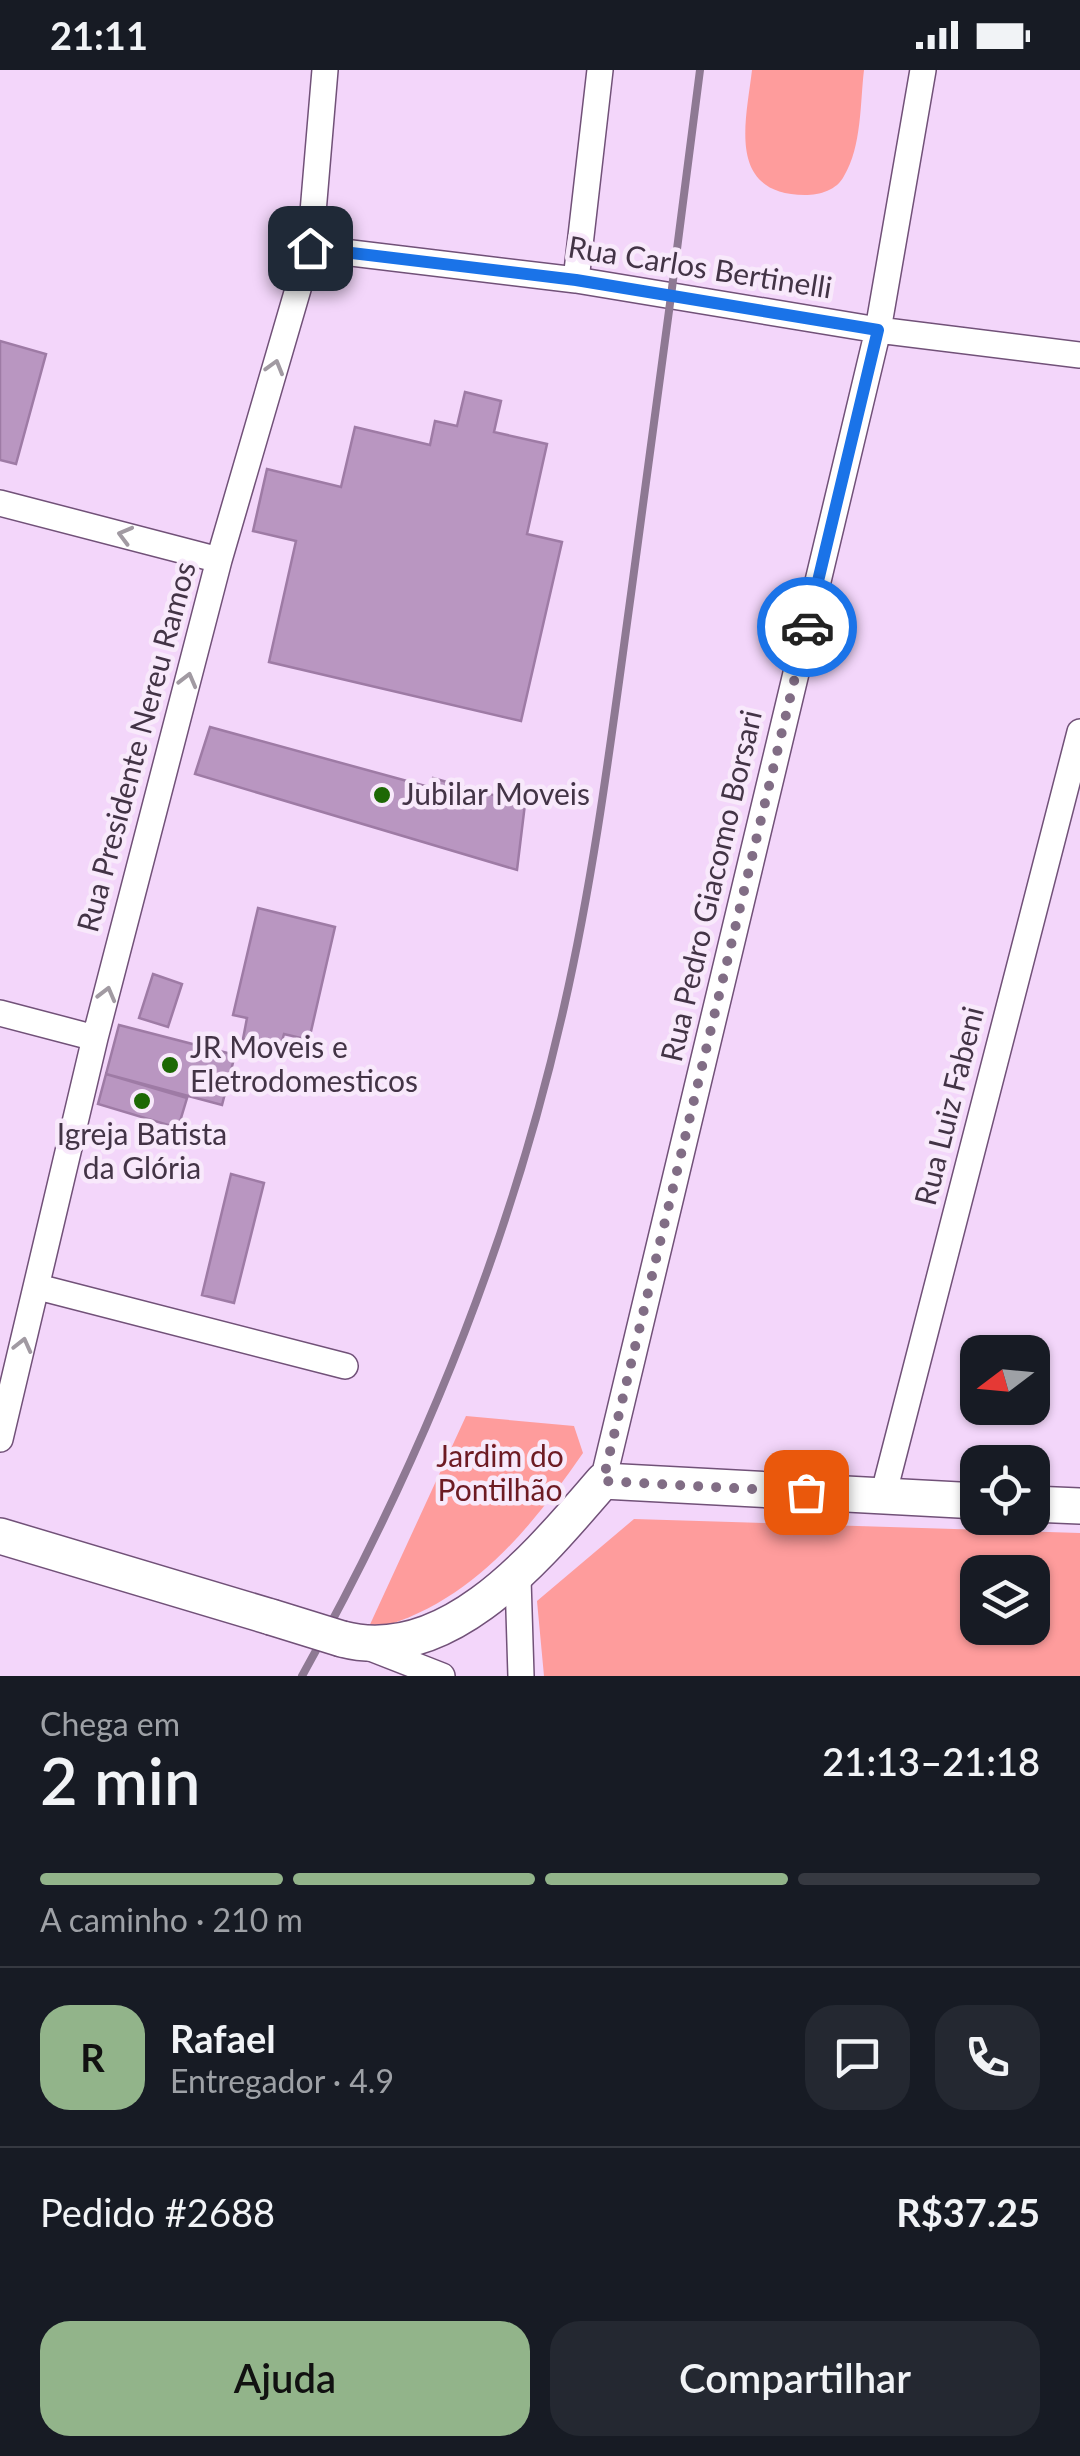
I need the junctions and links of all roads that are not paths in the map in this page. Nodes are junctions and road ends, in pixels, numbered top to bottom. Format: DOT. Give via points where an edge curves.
graph roads {
  1 [pos="326,70"];
  2 [pos="600,70"];
  3 [pos="923,70"];
  4 [pos="310,248"];
  5 [pos="576,280"];
  6 [pos="878,330"];
  7 [pos="1080,355"];
  8 [pos="0,503"];
  9 [pos="219,560"];
  10 [pos="1080,732"];
  11 [pos="0,1014"];
  12 [pos="95,1038"];
  13 [pos="38,1287"];
  14 [pos="344,1366"];
  15 [pos="0,1439"];
  16 [pos="603,1481"];
  17 [pos="883,1496"];
  18 [pos="960,1500"];
  19 [pos="1050,1505"];
  20 [pos="1080,1506"];
  21 [pos="0,1536"];
  22 [pos="518,1578"];
  23 [pos="353,1642"];
  24 [pos="442,1676"];
  25 [pos="520,1676"];
  1 -- 4 [label="street, Rua Presidente Nereu Ramos"];
  2 -- 5 [label="street"];
  3 -- 6 [label="street, Rua Pedro Giacomo Borsari"];
  4 -- 5 [label="street, Rua Carlos Bertinelli"];
  9 -- 4 [label="street, Rua Presidente Nereu Ramos, one-way"];
  5 -- 6 [label="street, Rua Carlos Bertinelli"];
  6 -- 7 [label="street, Rua Carlos Bertinelli"];
  6 -- 16 [label="street, Rua Pedro Giacomo Borsari"];
  9 -- 8 [label="street, one-way"];
  12 -- 9 [label="street, Rua Presidente Nereu Ramos, one-way"];
  10 -- 17 [label="street, Rua Luiz Fabeni"];
  11 -- 12 [label="street"];
  12 -- 13 [label="street, Rua Presidente Nereu Ramos"];
  13 -- 14 [label="street"];
  15 -- 13 [label="street, Rua Presidente Nereu Ramos, one-way"];
  16 -- 17 [label="main road"];
  16 -- 22 [label="main road"];
  17 -- 18 [label="main road"];
  19 -- 20 [label="main road"];
  21 -- 23 [label="main road, bridge"];
  22 -- 23 [label="main road" via="416,1636"];
  22 -- 25 [label="street"];
  23 -- 24 [label="street"];
}
